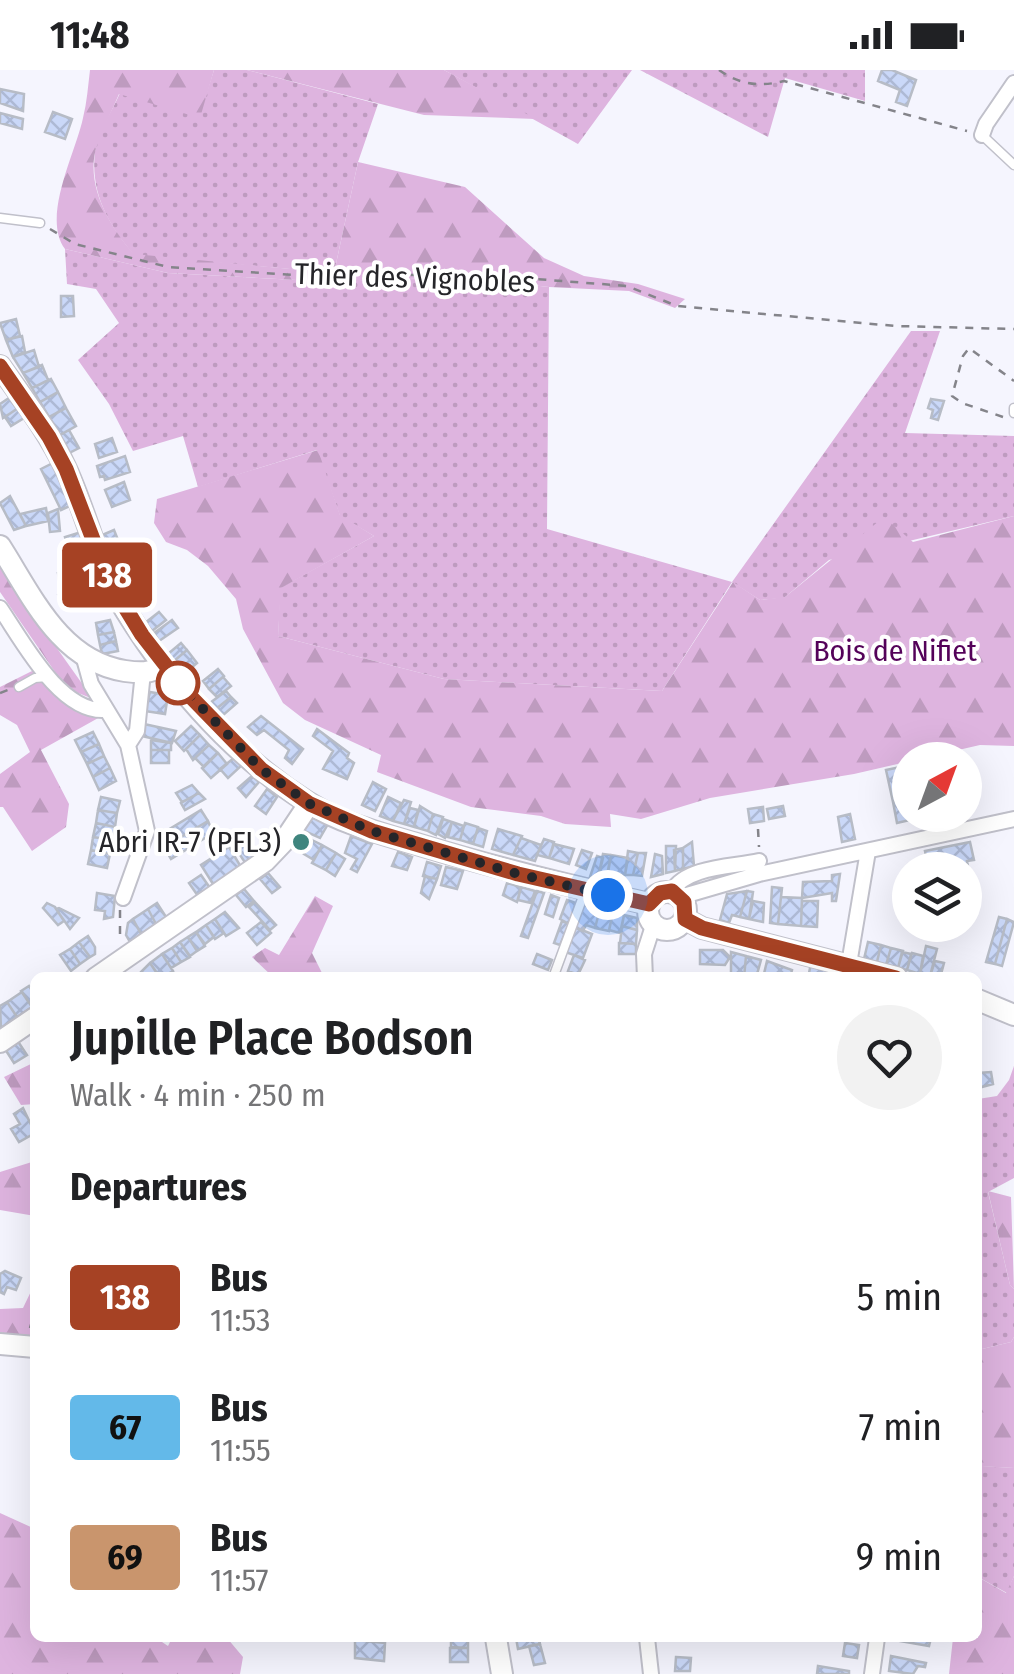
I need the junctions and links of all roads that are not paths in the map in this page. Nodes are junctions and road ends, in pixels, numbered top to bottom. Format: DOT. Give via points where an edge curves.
graph roads {
  1 [pos="1010,70"];
  2 [pos="1014,80"];
  3 [pos="982,135"];
  4 [pos="1014,165"];
  5 [pos="0,218"];
  6 [pos="40,224"];
  7 [pos="0,366"];
  8 [pos="0,546"];
  9 [pos="0,608"];
  10 [pos="83,656"];
  11 [pos="153,669"];
  12 [pos="47,677"];
  13 [pos="19,686"];
  14 [pos="105,710"];
  15 [pos="128,745"];
  16 [pos="310,804"];
  17 [pos="1014,818"];
  18 [pos="868,852"];
  19 [pos="760,861"];
  20 [pos="585,891"];
  21 [pos="676,894"];
  22 [pos="121,904"];
  23 [pos="649,904"];
  24 [pos="685,919"];
  25 [pos="653,926"];
  26 [pos="849,964"];
  27 [pos="105,972"];
  28 [pos="555,972"];
  29 [pos="645,972"];
  30 [pos="876,972"];
  31 [pos="982,1002"];
  32 [pos="1014,1015"];
  33 [pos="30,1021"];
  34 [pos="0,1042"];
  35 [pos="0,1344"];
  36 [pos="30,1346"];
  37 [pos="497,1642"];
  38 [pos="647,1642"];
  39 [pos="876,1642"];
  40 [pos="502,1674"];
  41 [pos="651,1674"];
  42 [pos="872,1674"];
  1 -- 2 [label="street"];
  2 -- 3 [label="street"];
  3 -- 4 [label="lane"];
  5 -- 6 [label="lane"];
  7 -- 11 [label="street" via="66,469 109,581"];
  8 -- 10 [label="street" via="50,624"];
  9 -- 12 [label="street"];
  10 -- 11 [label="street" via="110,668"];
  10 -- 14 [label="street"];
  11 -- 15 [label="street"];
  11 -- 16 [label="street" via="261,769"];
  12 -- 13 [label="lane"];
  12 -- 14 [label="street" via="84,706"];
  14 -- 15 [label="street"];
  15 -- 22 [label="street" via="147,831"];
  16 -- 20 [label="street" via="372,831"];
  16 -- 27 [label="street" via="265,860"];
  17 -- 18 [label="street"];
  18 -- 21 [label="street"];
  18 -- 26 [label="street"];
  19 -- 21 [label="street" via="682,879"];
  20 -- 23 [label="street"];
  20 -- 28 [label="lane"];
  21 -- 23 [label="street" via="660,893"];
  21 -- 24 [label="street"];
  23 -- 25 [label="street"];
  24 -- 25 [label="street" via="664,931"];
  24 -- 26 [label="street"];
  25 -- 29 [label="street"];
  26 -- 30 [label="street"];
  31 -- 32 [label="street"];
  33 -- 34 [label="street"];
  35 -- 36 [label="street"];
  37 -- 40 [label="street"];
  38 -- 41 [label="street"];
  39 -- 42 [label="street"];
}
